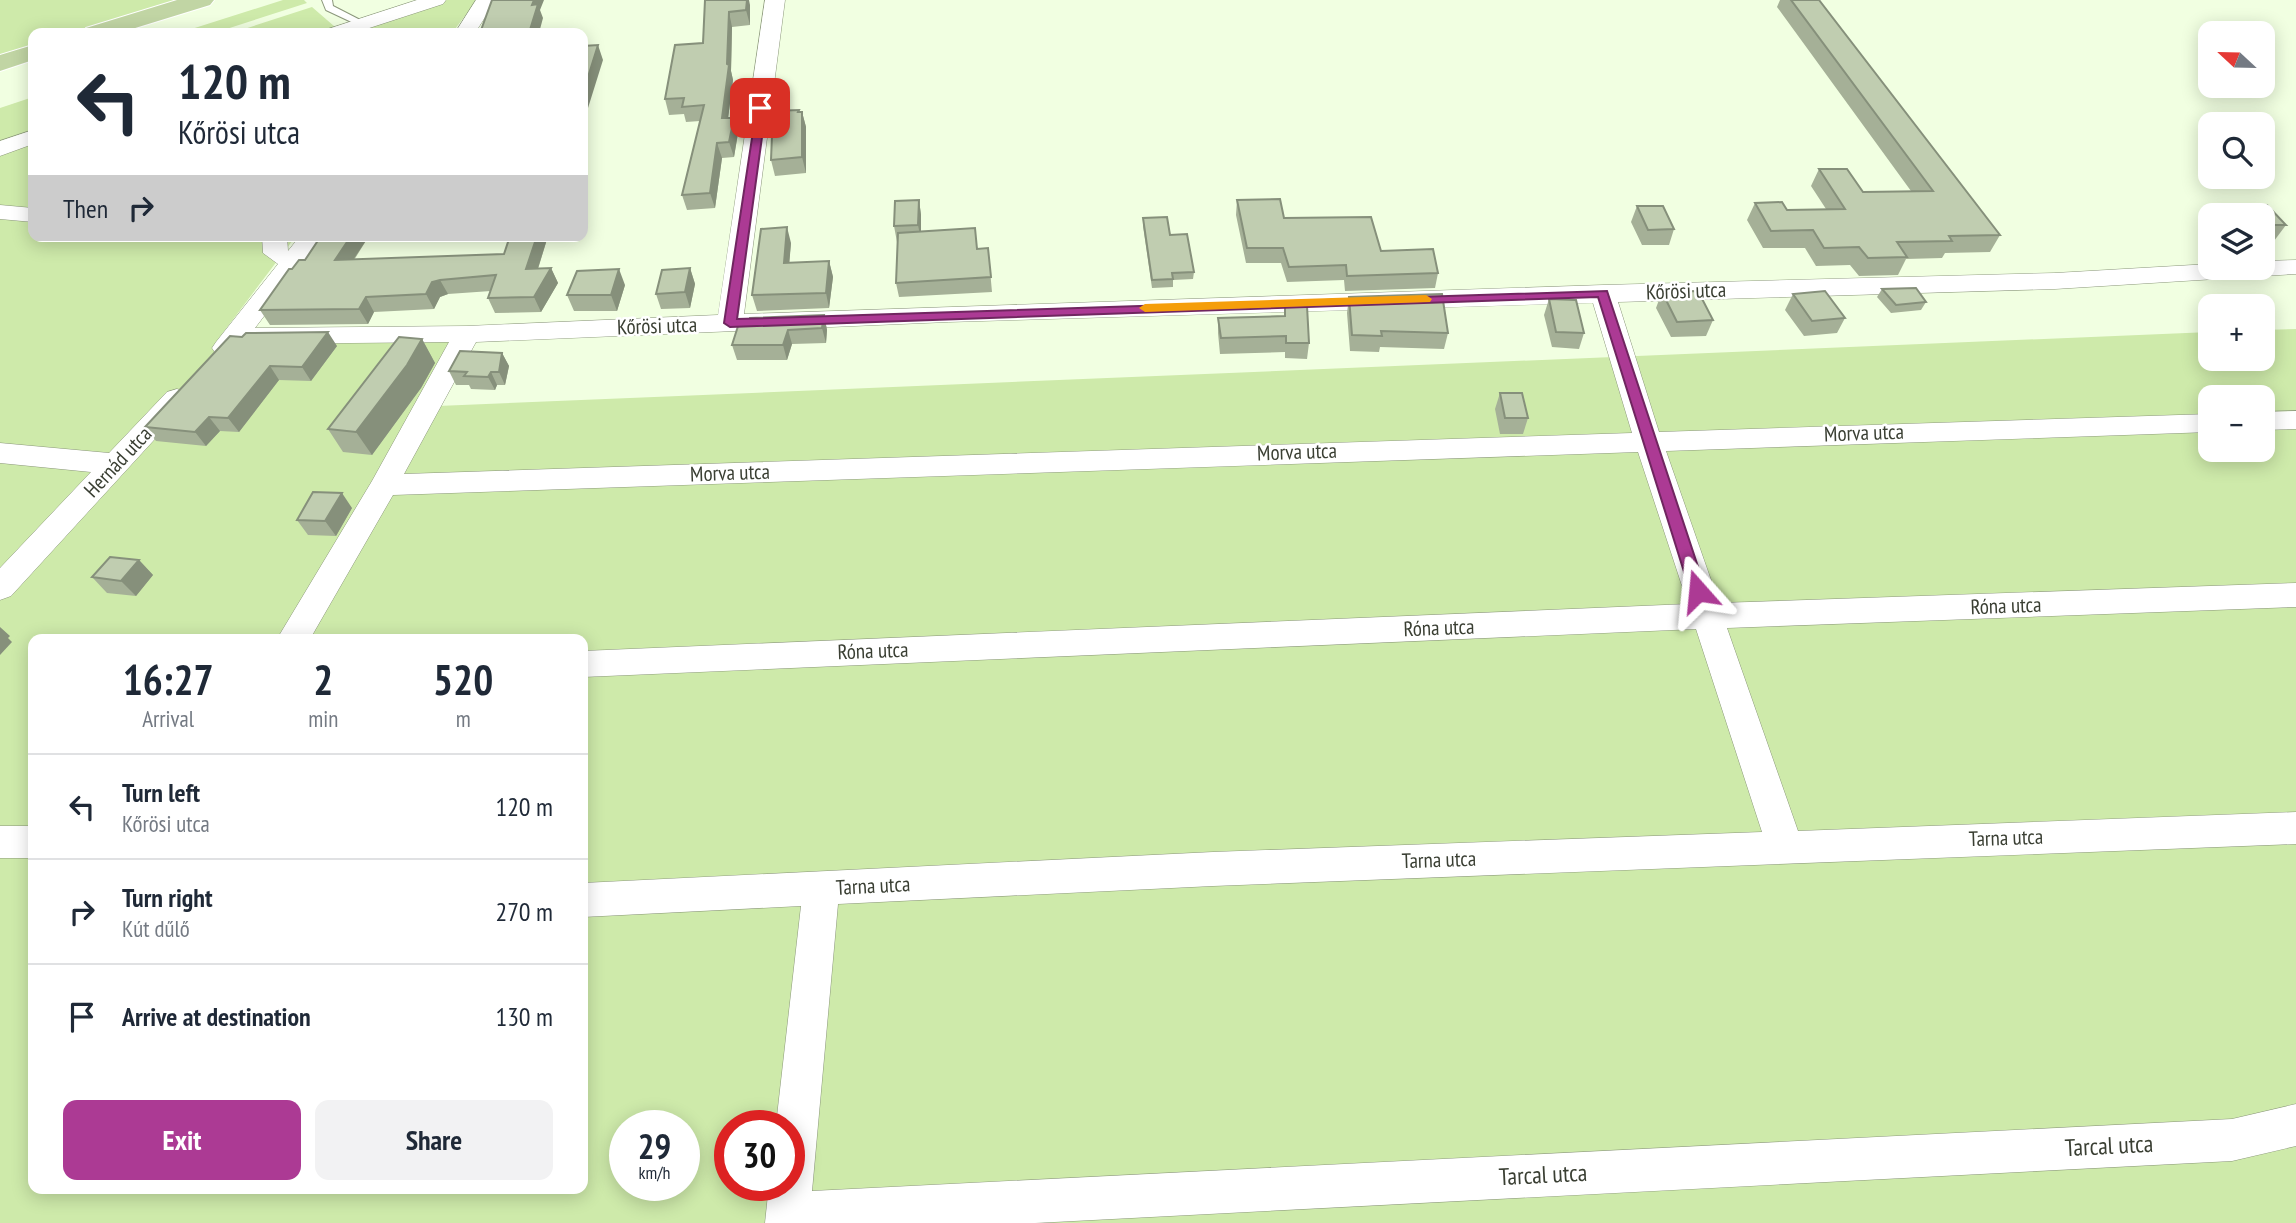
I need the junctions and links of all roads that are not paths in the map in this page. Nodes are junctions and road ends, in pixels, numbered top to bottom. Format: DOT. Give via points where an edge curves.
graph roads {
  1 [pos="202,0"];
  2 [pos="327,0"];
  3 [pos="436,0"];
  4 [pos="486,0"];
  5 [pos="775,0"];
  6 [pos="363,24"];
  7 [pos="111,28"];
  8 [pos="351,28"];
  9 [pos="468,28"];
  10 [pos="28,54"];
  11 [pos="0,63"];
  12 [pos="28,139"];
  13 [pos="0,149"];
  14 [pos="0,212"];
  15 [pos="28,215"];
  16 [pos="274,242"];
  17 [pos="308,242"];
  18 [pos="296,258"];
  19 [pos="2296,267"];
  20 [pos="1603,293"];
  21 [pos="730,323"];
  22 [pos="467,334"];
  23 [pos="235,336"];
  24 [pos="2296,420"];
  25 [pos="2275,421"];
  26 [pos="2198,423"];
  27 [pos="1648,440"];
  28 [pos="0,453"];
  29 [pos="116,464"];
  30 [pos="384,485"];
  31 [pos="0,588"];
  32 [pos="2296,596"];
  33 [pos="1706,616"];
  34 [pos="296,634"];
  35 [pos="588,664"];
  36 [pos="2296,828"];
  37 [pos="0,842"];
  38 [pos="28,842"];
  39 [pos="1785,846"];
  40 [pos="821,889"];
  41 [pos="588,900"];
  42 [pos="2296,1125"];
  43 [pos="788,1218"];
  1 -- 7 [label="main road"];
  2 -- 6 [label="lane" via="329,8"];
  3 -- 6 [label="street"];
  4 -- 9 [label="street"];
  5 -- 21 [label="street"];
  6 -- 8 [label="street"];
  10 -- 11 [label="main road"];
  12 -- 13 [label="street"];
  14 -- 15 [label="street"];
  16 -- 18 [label="street" via="275,253"];
  17 -- 18 [label="street, Hernád utca"];
  18 -- 23 [label="street, Hernád utca"];
  19 -- 20 [label="street, Kőrösi utca" via="2055,281"];
  20 -- 21 [label="street, Kőrösi utca"];
  20 -- 27 [label="street"];
  21 -- 22 [label="street, Kőrösi utca"];
  22 -- 23 [label="street, Kőrösi utca"];
  22 -- 30 [label="street"];
  23 -- 29 [label="street, Hernád utca"];
  24 -- 25 [label="street"];
  26 -- 27 [label="street, Morva utca"];
  27 -- 30 [label="street, Morva utca"];
  27 -- 33 [label="street"];
  28 -- 29 [label="street"];
  29 -- 31 [label="street, Hernád utca"];
  30 -- 34 [label="street"];
  32 -- 33 [label="street, Róna utca"];
  33 -- 35 [label="street, Róna utca"];
  33 -- 39 [label="street"];
  36 -- 39 [label="street, Tarna utca"];
  37 -- 38 [label="street"];
  39 -- 40 [label="street, Tarna utca"];
  40 -- 41 [label="street, Tarna utca"];
  40 -- 43 [label="street"];
  42 -- 43 [label="street, Tarcal utca" via="2232,1140"];
}
